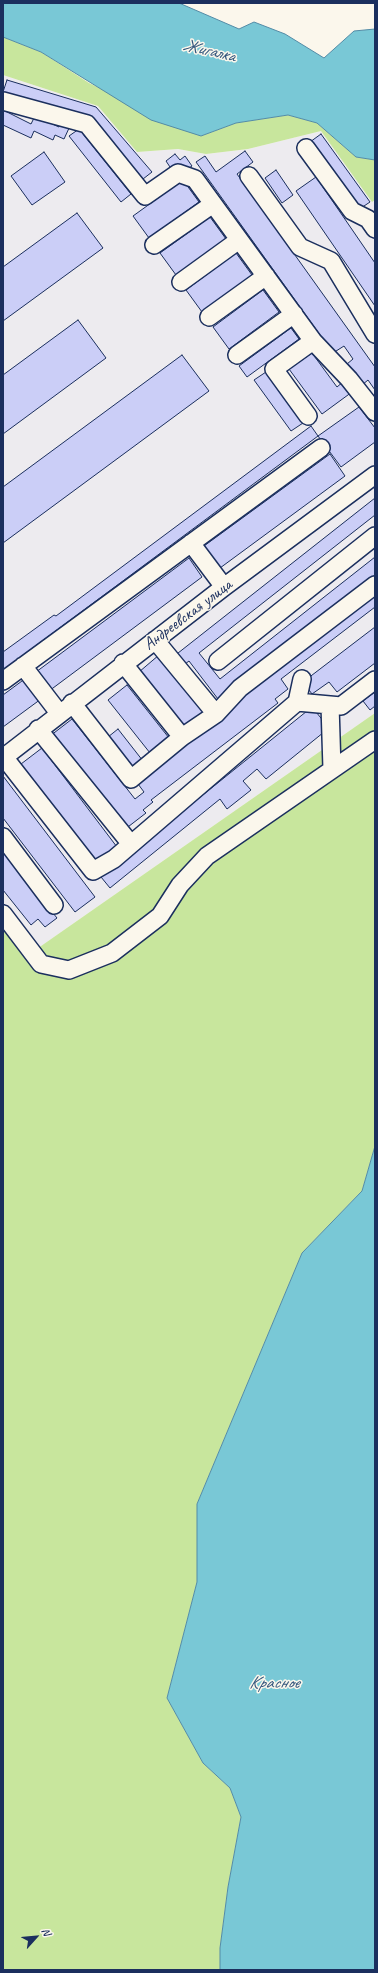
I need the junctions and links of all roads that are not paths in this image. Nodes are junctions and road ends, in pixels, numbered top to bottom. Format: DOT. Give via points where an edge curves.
graph roads {
  1 [pos="3,101"];
  2 [pos="306,148"];
  3 [pos="249,176"];
  4 [pos="213,204"];
  5 [pos="375,229"];
  6 [pos="240,240"];
  7 [pos="154,245"];
  8 [pos="266,276"];
  9 [pos="181,282"];
  10 [pos="294,314"];
  11 [pos="209,317"];
  12 [pos="375,334"];
  13 [pos="314,341"];
  14 [pos="237,355"];
  15 [pos="375,412"];
  16 [pos="308,416"];
  17 [pos="321,448"];
  18 [pos="375,475"];
  19 [pos="375,536"];
  20 [pos="191,543"];
  21 [pos="375,585"];
  22 [pos="224,587"];
  23 [pos="155,640"];
  24 [pos="218,661"];
  25 [pos="124,663"];
  26 [pos="23,666"];
  27 [pos="302,679"];
  28 [pos="375,680"];
  29 [pos="3,681"];
  30 [pos="297,702"];
  31 [pos="72,703"];
  32 [pos="330,705"];
  33 [pos="58,713"];
  34 [pos="216,714"];
  35 [pos="38,729"];
  36 [pos="182,737"];
  37 [pos="375,740"];
  38 [pos="4,757"];
  39 [pos="332,769"];
  40 [pos="3,837"];
  41 [pos="130,843"];
  42 [pos="54,905"];
  43 [pos="3,914"];
  1 -- 4 [label="street" via="87,124 146,196 178,173 194,179"];
  2 -- 5 [label="street" via="352,211 368,219"];
  3 -- 12 [label="street" via="300,247 331,261"];
  4 -- 6 [label="street"];
  4 -- 7 [label="street"];
  6 -- 8 [label="street"];
  6 -- 9 [label="street"];
  8 -- 10 [label="street"];
  8 -- 11 [label="street"];
  10 -- 13 [label="street"];
  10 -- 14 [label="street"];
  13 -- 15 [label="street"];
  13 -- 16 [label="street" via="274,369"];
  17 -- 20 [label="street"];
  18 -- 22 [label="street, Андреевская улица"];
  19 -- 24 [label="street"];
  20 -- 22 [label="street"];
  20 -- 26 [label="street"];
  21 -- 34 [label="street" via="240,688"];
  22 -- 23 [label="street, Андреевская улица"];
  23 -- 25 [label="street, Андреевская улица"];
  23 -- 34 [label="street"];
  25 -- 31 [label="street, Андреевская улица"];
  25 -- 36 [label="street"];
  26 -- 29 [label="street"];
  26 -- 33 [label="street"];
  27 -- 30 [label="street"];
  28 -- 32 [label="street" via="341,706"];
  30 -- 32 [label="street"];
  30 -- 41 [label="street"];
  31 -- 33 [label="street, Андреевская улица"];
  31 -- 36 [label="street" via="131,779"];
  32 -- 39 [label="street"];
  33 -- 35 [label="street, Андреевская улица"];
  34 -- 36 [label="street"];
  35 -- 38 [label="street, Андреевская улица"];
  35 -- 41 [label="street"];
  37 -- 39 [label="street"];
  38 -- 41 [label="street" via="93,872 114,859"];
  39 -- 43 [label="street" via="207,856 180,885 160,916 112,953 69,970 41,964"];
  40 -- 42 [label="street"];
}
